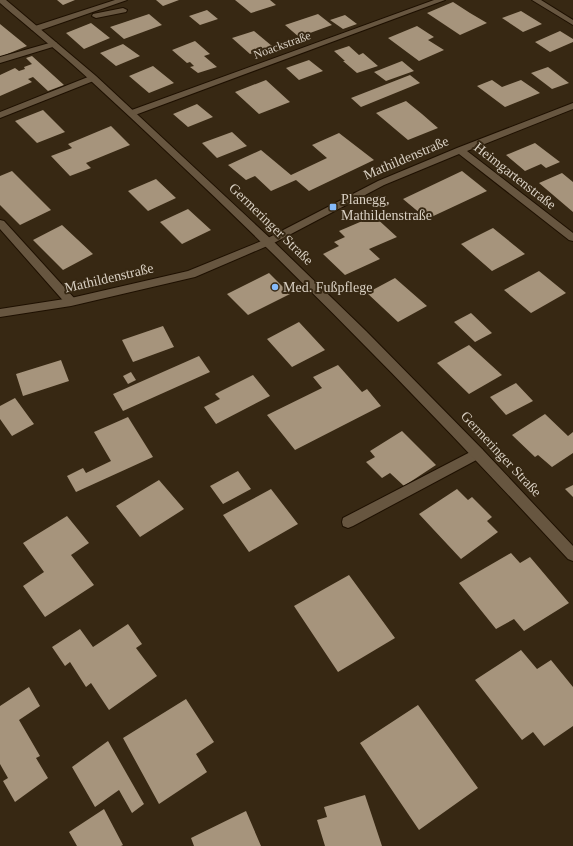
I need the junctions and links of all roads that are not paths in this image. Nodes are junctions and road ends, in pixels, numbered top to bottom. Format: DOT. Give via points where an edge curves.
graph roads {
  1 [pos="1,0"];
  2 [pos="124,0"];
  3 [pos="440,0"];
  4 [pos="536,0"];
  5 [pos="122,10"];
  6 [pos="573,23"];
  7 [pos="39,32"];
  8 [pos="53,44"];
  9 [pos="0,60"];
  10 [pos="93,78"];
  11 [pos="573,106"];
  12 [pos="132,113"];
  13 [pos="0,115"];
  14 [pos="460,150"];
  15 [pos="0,223"];
  16 [pos="573,238"];
  17 [pos="268,242"];
  18 [pos="71,302"];
  19 [pos="0,313"];
  20 [pos="478,453"];
  21 [pos="348,522"];
  22 [pos="573,555"];
  1 -- 7 [label="street, Germeringer Straße"];
  2 -- 7 [label="street"];
  3 -- 12 [label="street, Noackstraße"];
  4 -- 6 [label="street"];
  5 -- 7 [label="street"];
  7 -- 8 [label="street, Germeringer Straße"];
  8 -- 9 [label="street"];
  8 -- 10 [label="street, Germeringer Straße"];
  10 -- 12 [label="street, Germeringer Straße"];
  10 -- 13 [label="street"];
  11 -- 14 [label="street, Mathildenstraße"];
  12 -- 17 [label="street, Germeringer Straße"];
  14 -- 16 [label="street, Heimgartenstraße"];
  14 -- 17 [label="street, Mathildenstraße" via="381,183"];
  15 -- 18 [label="street"];
  17 -- 18 [label="street, Mathildenstraße" via="192,274"];
  17 -- 20 [label="street, Germeringer Straße"];
  18 -- 19 [label="street, Mathildenstraße"];
  20 -- 21 [label="street"];
  20 -- 22 [label="street, Germeringer Straße"];
}
